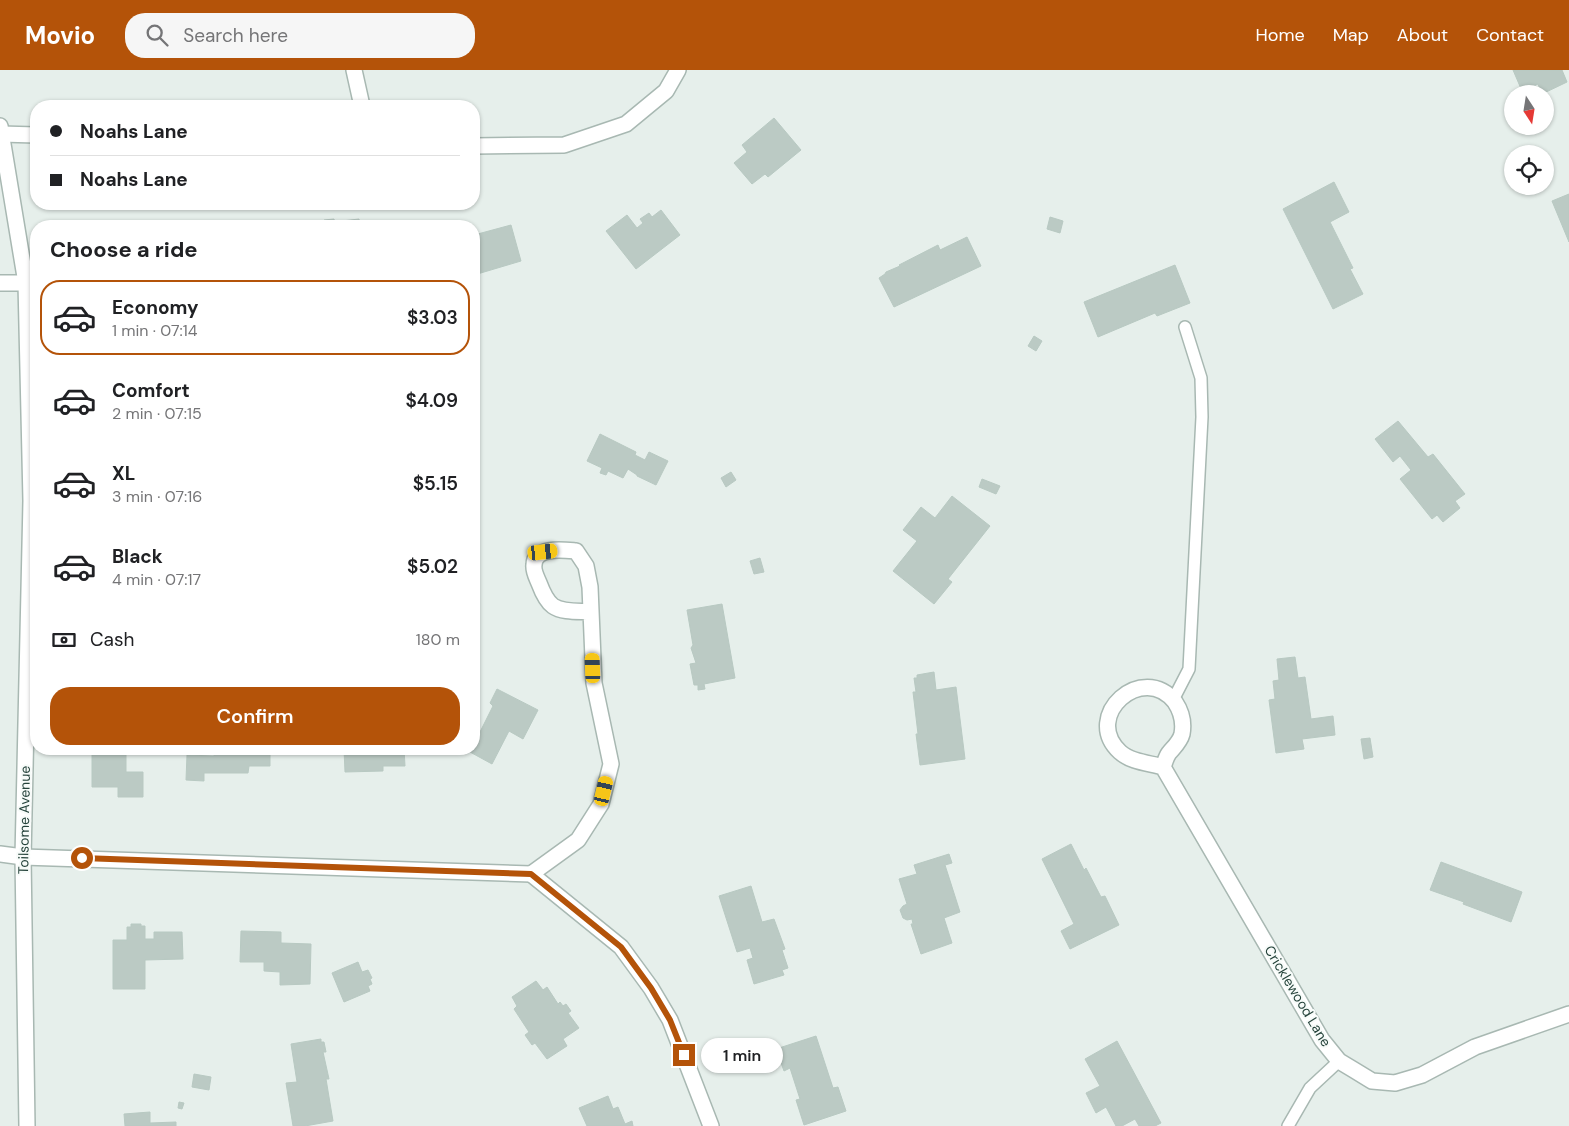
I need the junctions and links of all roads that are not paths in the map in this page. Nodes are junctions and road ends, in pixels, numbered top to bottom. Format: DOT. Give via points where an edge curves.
graph roads {
  1 [pos="354,70"];
  2 [pos="678,70"];
  3 [pos="361,100"];
  4 [pos="1,130"];
  5 [pos="30,134"];
  6 [pos="480,146"];
  7 [pos="0,283"];
  8 [pos="26,283"];
  9 [pos="1184,327"];
  10 [pos="30,392"];
  11 [pos="591,612"];
  12 [pos="30,630"];
  13 [pos="1174,700"];
  14 [pos="1163,767"];
  15 [pos="0,854"];
  16 [pos="23,856"];
  17 [pos="531,874"];
  18 [pos="1569,1014"];
  19 [pos="1339,1061"];
  20 [pos="27,1126"];
  21 [pos="712,1126"];
  22 [pos="1288,1126"];
  1 -- 3 [label="street"];
  2 -- 6 [label="street" via="666,91 626,124 564,145"];
  4 -- 5 [label="street"];
  4 -- 8 [label="street, Toilsome Avenue"];
  7 -- 8 [label="street"];
  8 -- 10 [label="street, Toilsome Avenue"];
  9 -- 13 [label="lane" via="1201,378 1202,422 1189,669"];
  11 -- 11 [label="street" via="586,566 576,552 543,552 536,558 534,570 546,598 554,607"];
  11 -- 17 [label="street" via="594,683 611,764 601,804 578,840"];
  12 -- 16 [label="street, Toilsome Avenue"];
  13 -- 14 [label="street" via="1183,722 1182,735"];
  13 -- 14 [label="street" via="1153,688 1130,690 1120,697 1109,717 1108,729 1120,752 1131,759"];
  14 -- 19 [label="street, Cricklewood Lane" via="1318,1032"];
  15 -- 16 [label="street"];
  16 -- 17 [label="street"];
  16 -- 20 [label="street, Toilsome Avenue"];
  17 -- 21 [label="street" via="621,947 651,988 670,1020"];
  18 -- 19 [label="street, Cricklewood Lane" via="1475,1047 1422,1075 1394,1083 1372,1081"];
  19 -- 22 [label="lane" via="1310,1088"];
}
